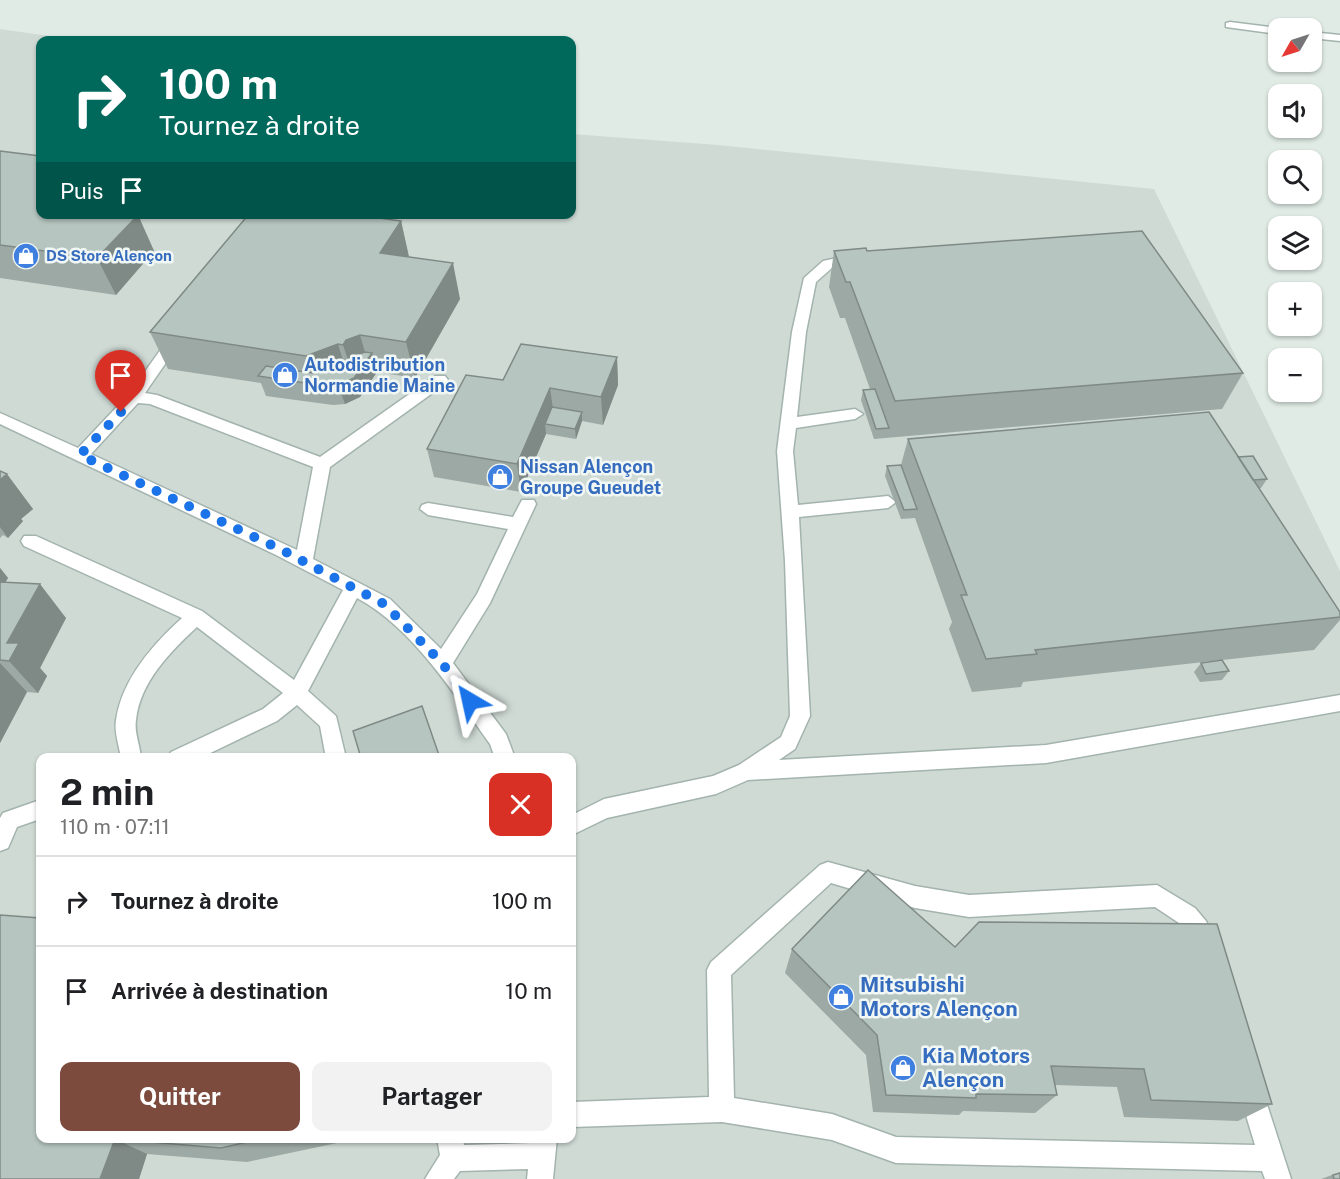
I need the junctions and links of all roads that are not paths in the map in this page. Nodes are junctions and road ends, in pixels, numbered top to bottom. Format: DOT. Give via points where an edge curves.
graph roads {
  1 [pos="1230,25"];
  2 [pos="1268,30"];
  3 [pos="1322,36"];
  4 [pos="1340,38"];
  5 [pos="877,255"];
  6 [pos="188,321"];
  7 [pos="440,380"];
  8 [pos="134,398"];
  9 [pos="855,414"];
  10 [pos="0,418"];
  11 [pos="788,424"];
  12 [pos="80,455"];
  13 [pos="322,464"];
  14 [pos="888,502"];
  15 [pos="528,504"];
  16 [pos="428,509"];
  17 [pos="790,512"];
  18 [pos="518,524"];
  19 [pos="30,541"];
  20 [pos="304,562"];
  21 [pos="353,588"];
  22 [pos="196,616"];
  23 [pos="442,663"];
  24 [pos="297,693"];
  25 [pos="1340,703"];
  26 [pos="130,753"];
  27 [pos="189,753"];
  28 [pos="335,753"];
  29 [pos="503,753"];
  30 [pos="746,771"];
  31 [pos="36,811"];
  32 [pos="576,823"];
  33 [pos="0,841"];
  34 [pos="1212,964"];
  35 [pos="1243,1067"];
  36 [pos="722,1109"];
  37 [pos="576,1114"];
  38 [pos="452,1148"];
  39 [pos="543,1158"];
  40 [pos="1274,1169"];
  41 [pos="438,1179"];
  1 -- 2 [label="street"];
  3 -- 4 [label="street"];
  5 -- 11 [label="street" via="828,264 809,281"];
  6 -- 8 [label="street"];
  7 -- 13 [label="street"];
  8 -- 12 [label="street"];
  8 -- 13 [label="street" via="152,399"];
  9 -- 11 [label="street"];
  10 -- 12 [label="street"];
  11 -- 17 [label="street" via="785,451"];
  12 -- 20 [label="street"];
  13 -- 20 [label="street"];
  14 -- 17 [label="street"];
  15 -- 18 [label="street"];
  16 -- 18 [label="street"];
  17 -- 30 [label="street" via="800,716 788,743"];
  18 -- 23 [label="street" via="484,598"];
  19 -- 22 [label="street"];
  20 -- 21 [label="street"];
  21 -- 23 [label="street" via="384,604"];
  21 -- 24 [label="street"];
  22 -- 24 [label="street"];
  22 -- 26 [label="street" via="142,674 126,721"];
  23 -- 29 [label="street" via="499,740"];
  24 -- 27 [label="street" via="270,715"];
  24 -- 28 [label="street" via="329,722"];
  25 -- 30 [label="street" via="1046,754"];
  30 -- 32 [label="street" via="716,785 604,809"];
  31 -- 33 [label="street" via="10,820"];
  34 -- 36 [label="street" via="1201,930 1181,909 1157,896 969,906 915,897 828,872 719,970"];
  35 -- 40 [label="street"];
  36 -- 37 [label="street"];
  36 -- 40 [label="street" via="832,1128 896,1150"];
  38 -- 39 [label="street"];
  38 -- 41 [label="street"];
}
